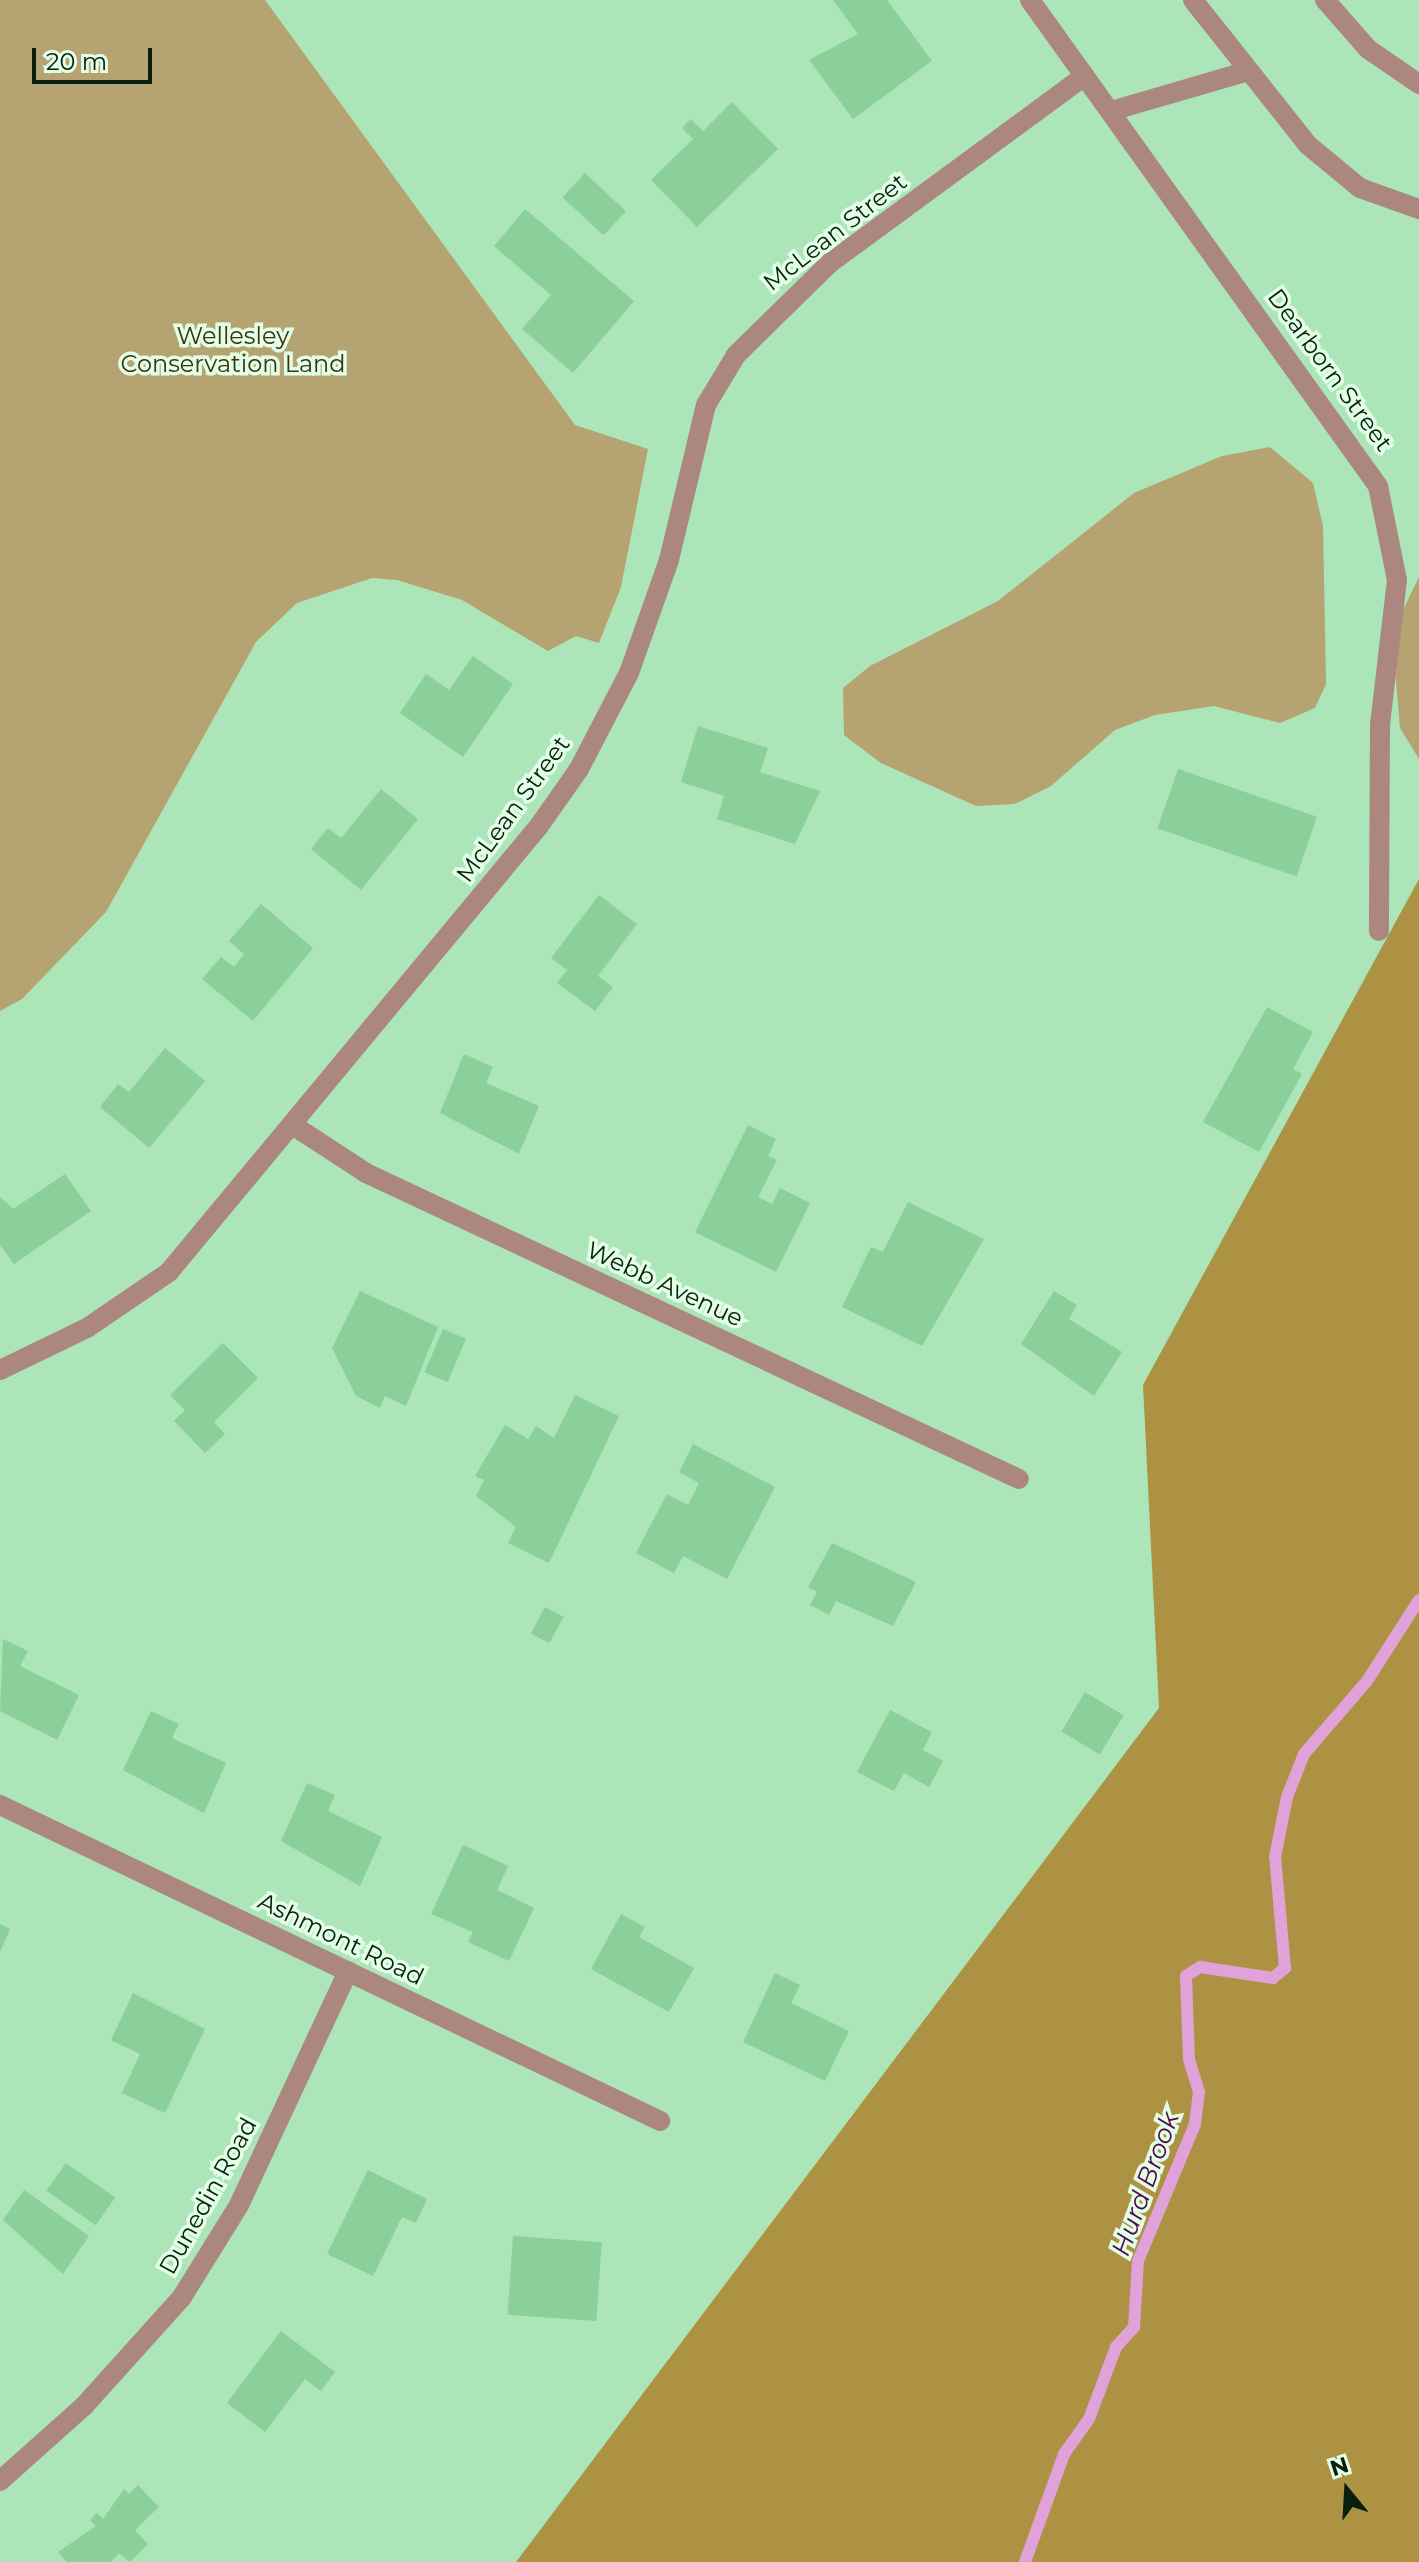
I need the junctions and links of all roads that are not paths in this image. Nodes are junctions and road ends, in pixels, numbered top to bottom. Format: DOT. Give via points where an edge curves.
graph roads {
  1 [pos="1030,0"];
  2 [pos="1193,0"];
  3 [pos="1325,0"];
  4 [pos="1245,72"];
  5 [pos="1085,76"];
  6 [pos="1419,84"];
  7 [pos="1111,111"];
  8 [pos="1419,209"];
  9 [pos="1379,931"];
  10 [pos="294,1126"];
  11 [pos="0,1370"];
  12 [pos="1019,1479"];
  13 [pos="0,1805"];
  14 [pos="348,1971"];
  15 [pos="660,2121"];
  16 [pos="0,2481"];
  1 -- 5 [label="street, Dearborn Street"];
  2 -- 4 [label="street"];
  3 -- 6 [label="street" via="1368,49"];
  4 -- 7 [label="street"];
  4 -- 8 [label="street" via="1345,177"];
  5 -- 7 [label="street, Dearborn Street"];
  5 -- 10 [label="street, McLean Street" via="830,263 736,355 706,405 644,636 585,760"];
  7 -- 9 [label="street, Dearborn Street" via="1378,486 1397,580 1380,725"];
  10 -- 11 [label="street, McLean Street" via="192,1249 145,1293"];
  10 -- 12 [label="street, Webb Avenue" via="366,1173"];
  13 -- 14 [label="street, Ashmont Road"];
  14 -- 15 [label="street, Ashmont Road"];
  14 -- 16 [label="street, Dunedin Road" via="258,2166 196,2277 109,2380"];
}
